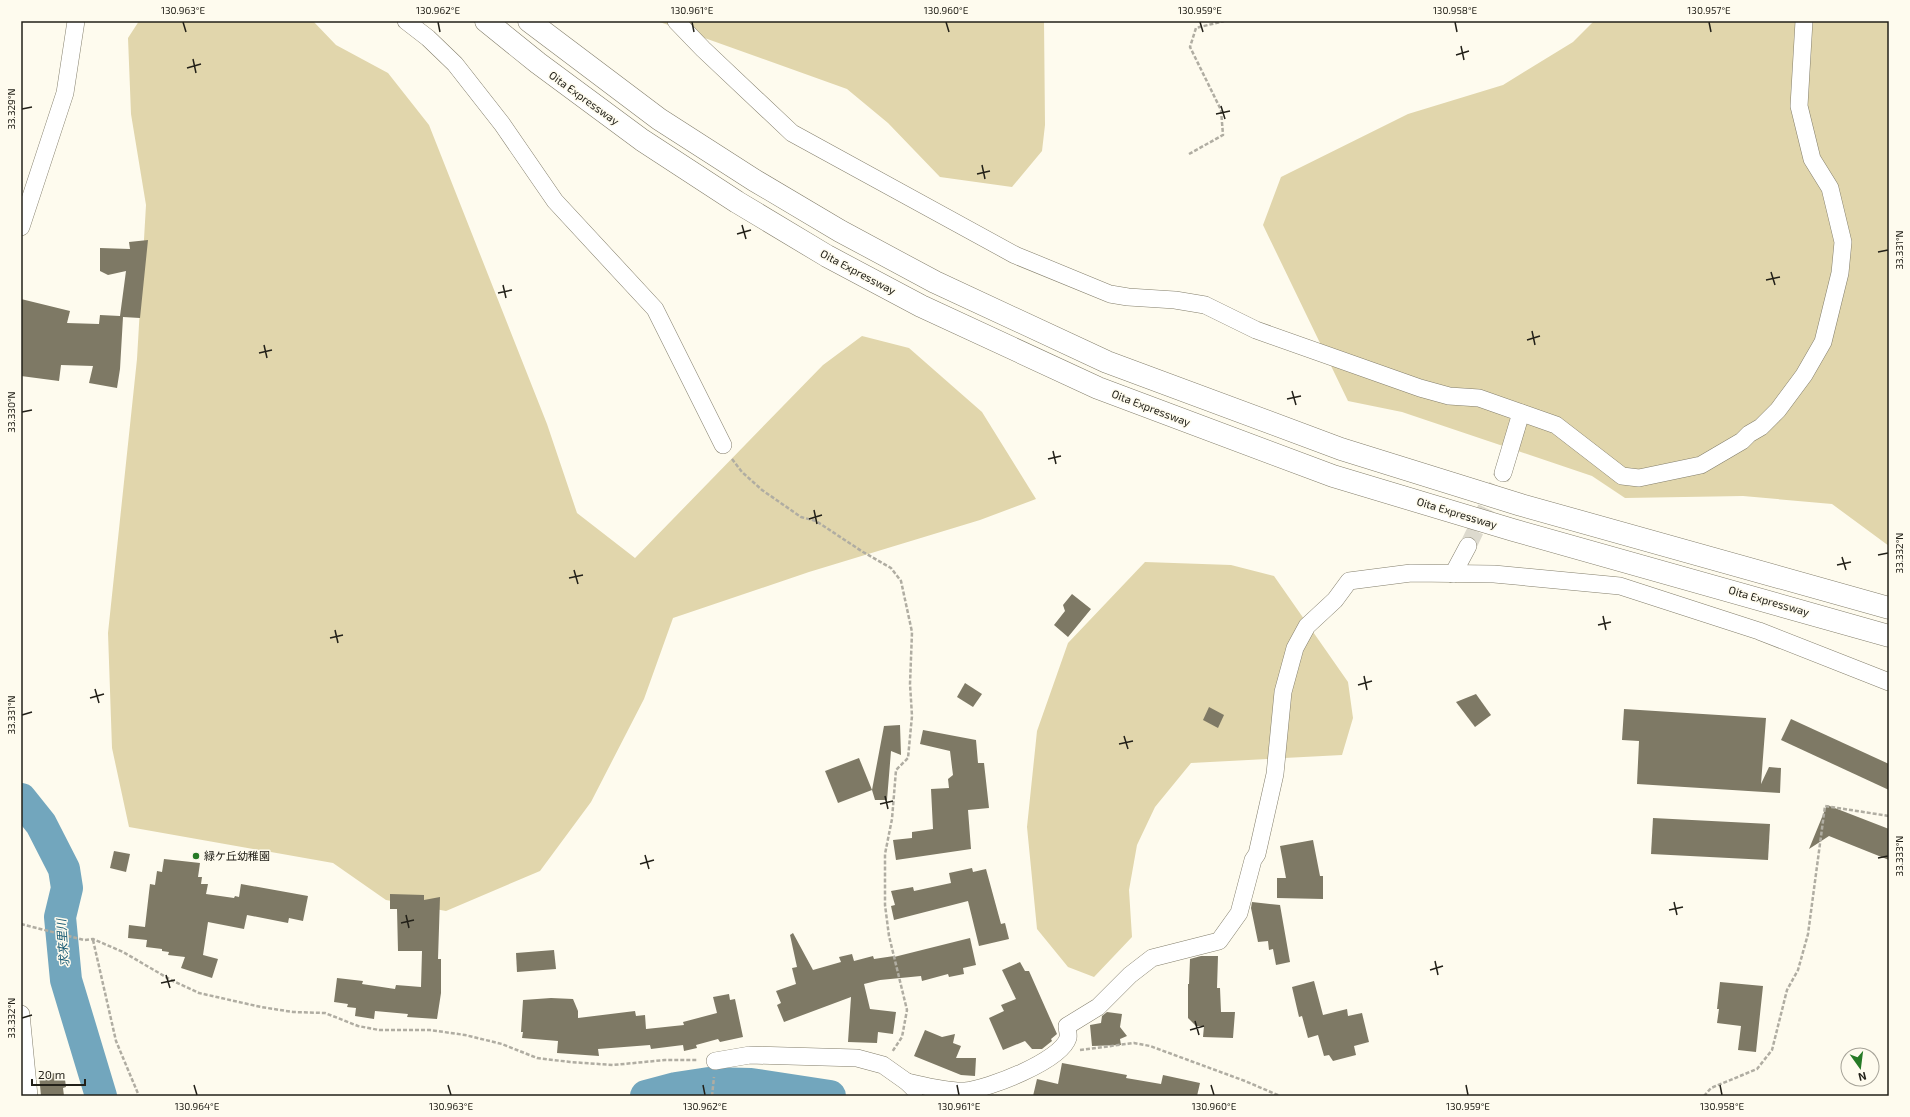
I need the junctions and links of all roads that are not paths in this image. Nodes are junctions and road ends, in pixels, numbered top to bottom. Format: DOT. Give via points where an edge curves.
graph roads {
  1 [pos="76,21"];
  2 [pos="406,21"];
  3 [pos="486,21"];
  4 [pos="529,21"];
  5 [pos="676,21"];
  6 [pos="1804,21"];
  7 [pos="21,227"];
  8 [pos="1521,413"];
  9 [pos="723,445"];
  10 [pos="1502,473"];
  11 [pos="1468,546"];
  12 [pos="1453,574"];
  13 [pos="1889,608"];
  14 [pos="1889,636"];
  15 [pos="1889,682"];
  16 [pos="21,1014"];
  17 [pos="715,1065"];
  18 [pos="907,1082"];
  19 [pos="998,1089"];
  20 [pos="29,1096"];
  21 [pos="923,1096"];
  1 -- 7 [label="street" via="65,93"];
  2 -- 9 [label="street" via="455,64 502,124 555,200 655,309"];
  3 -- 14 [label="highway, Oita Expressway" via="642,140 737,202 827,256 921,306 1098,388 1333,476 1513,530"];
  4 -- 13 [label="highway" via="659,119 754,180 935,282 1107,362 1341,450 1521,505"];
  5 -- 8 [label="street" via="792,133 1015,255 1110,294 1205,305 1256,330 1420,388 1449,396 1479,398"];
  6 -- 8 [label="street" via="1799,106 1812,159 1830,188 1843,242 1840,273 1823,342 1804,375 1778,410 1742,441 1701,465 1639,478 1622,476 1556,425"];
  8 -- 10 [label="street"];
  11 -- 12 [label="street"];
  12 -- 15 [label="street" via="1533,577 1620,586 1759,631"];
  12 -- 19 [label="street" via="1410,573 1349,582 1335,600 1307,626 1295,648 1283,692 1275,774 1257,854 1240,913 1219,941 1152,958 1130,975 1098,1007 1067,1026 1068,1038 1057,1054"];
  16 -- 20 [label="street"];
  17 -- 18 [label="street" via="750,1055 856,1058 883,1065"];
  18 -- 19 [label="street" via="965,1091"];
  18 -- 21 [label="street"];
}
